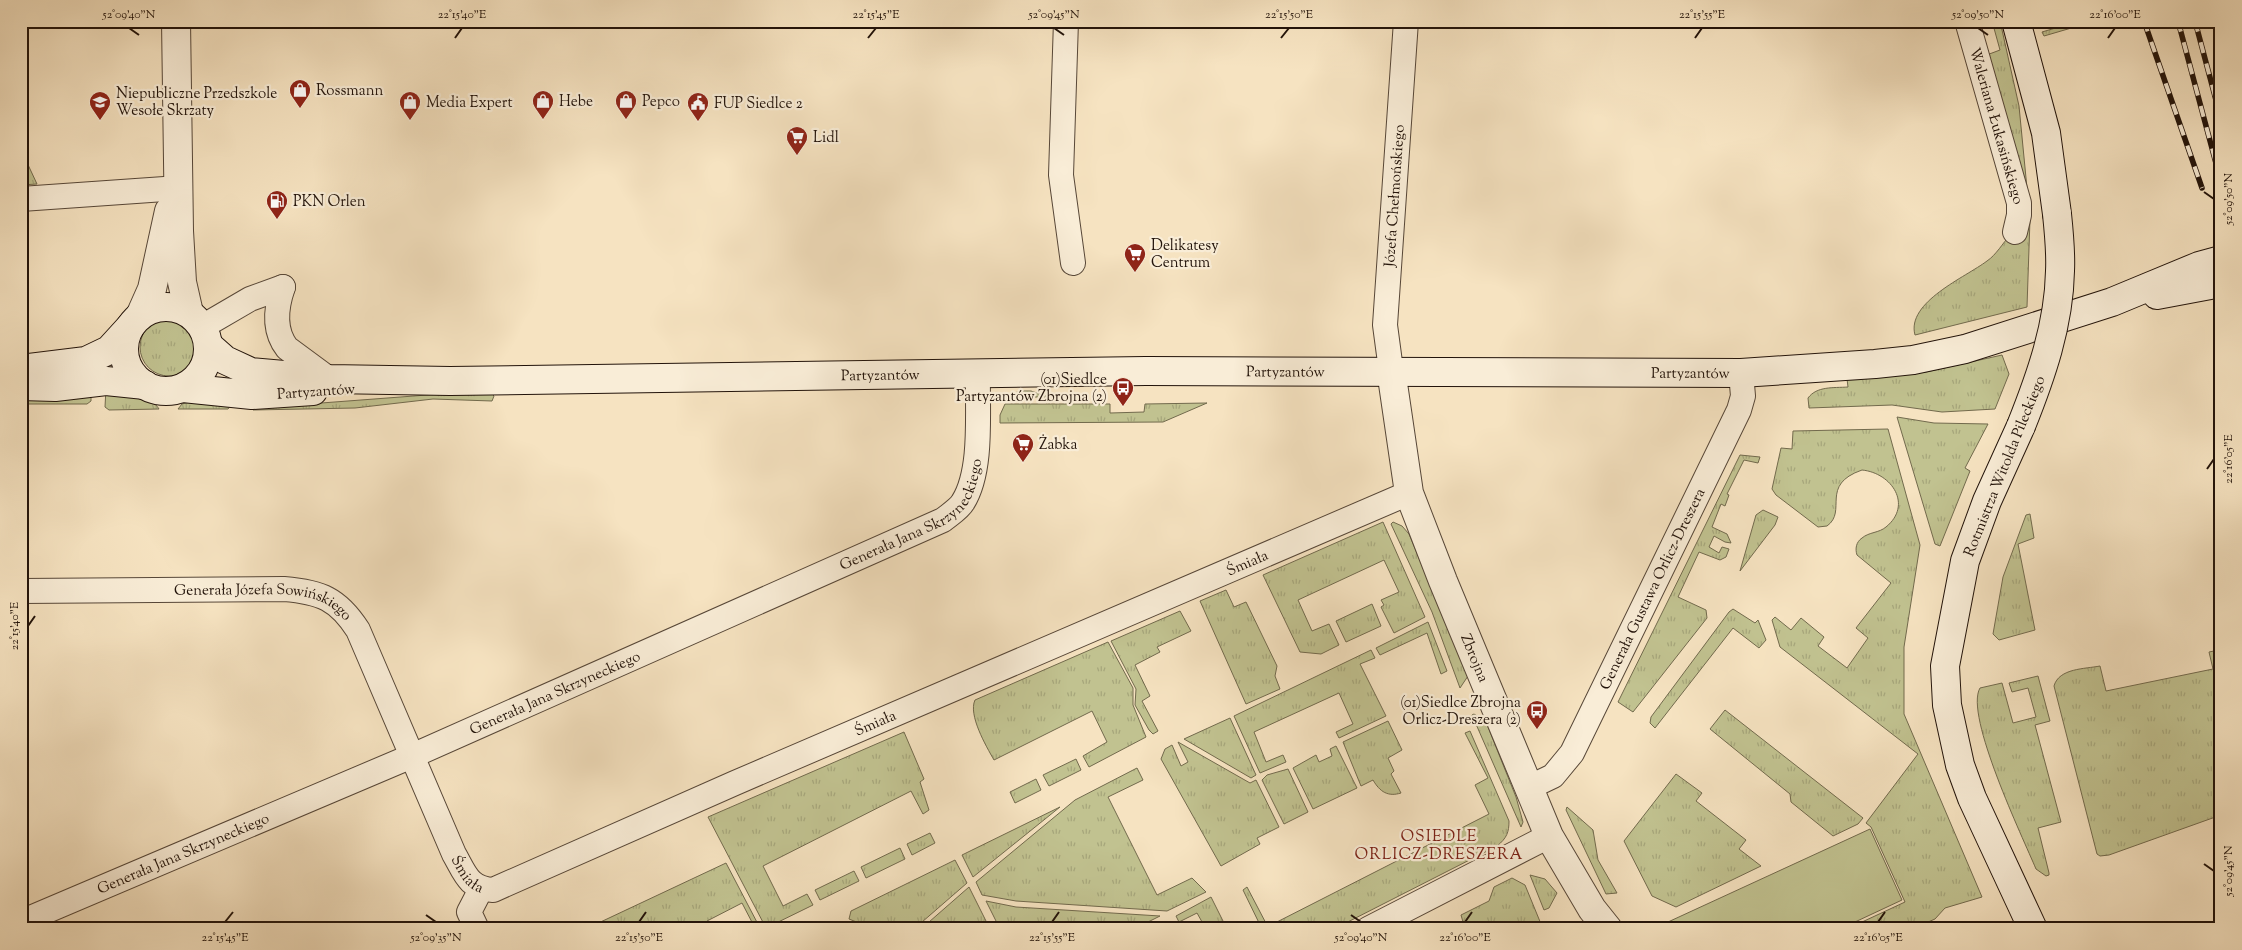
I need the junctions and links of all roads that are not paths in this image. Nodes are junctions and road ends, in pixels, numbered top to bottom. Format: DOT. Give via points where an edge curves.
graph roads {
  1 [pos="176,21"];
  2 [pos="1066,21"];
  3 [pos="1406,21"];
  4 [pos="1967,21"];
  5 [pos="2016,21"];
  6 [pos="178,181"];
  7 [pos="21,199"];
  8 [pos="2015,232"];
  9 [pos="2221,260"];
  10 [pos="1073,263"];
  11 [pos="2221,283"];
  12 [pos="2112,302"];
  13 [pos="135,322"];
  14 [pos="200,328"];
  15 [pos="21,369"];
  16 [pos="1391,370"];
  17 [pos="1741,373"];
  18 [pos="978,374"];
  19 [pos="329,379"];
  20 [pos="450,381"];
  21 [pos="145,385"];
  22 [pos="21,386"];
  23 [pos="183,388"];
  24 [pos="1409,492"];
  25 [pos="21,591"];
  26 [pos="412,756"];
  27 [pos="1530,787"];
  28 [pos="1548,836"];
  29 [pos="481,889"];
  30 [pos="21,922"];
  31 [pos="476,929"];
  32 [pos="1368,929"];
  33 [pos="1608,929"];
  34 [pos="2033,929"];
  1 -- 6 [label="main road"];
  2 -- 10 [label="street" via="1062,175"];
  3 -- 16 [label="street, Józefa Chełmońskiego" via="1385,325"];
  4 -- 8 [label="street, Waleriana Łukasińskiego" via="2019,203"];
  5 -- 34 [label="main road, Rotmistrza Witolda Pileckiego, bridge" via="2046,133 2058,214 2060,271 2056,316 2045,365 1964,561 1945,666 1947,705 1960,765"];
  6 -- 7 [label="street"];
  6 -- 13 [label="main road" via="152,289"];
  6 -- 14 [label="main road" via="182,271"];
  9 -- 12 [label="main road, Partyzantów"];
  11 -- 12 [label="main road, Partyzantów"];
  12 -- 17 [label="main road, Partyzantów" via="1965,349 1913,360"];
  13 -- 14 [label="main road" via="151,310 177,308"];
  13 -- 15 [label="main road" via="109,350 86,361"];
  13 -- 21 [label="main road" via="126,339 124,353 134,376"];
  14 -- 19 [label="main road, Partyzantów" via="225,360 251,372"];
  14 -- 19 [label="street" via="250,299 283,287 277,319 282,341"];
  14 -- 23 [label="main road" via="208,358 194,381"];
  16 -- 17 [label="main road, Partyzantów"];
  16 -- 18 [label="main road, Partyzantów"];
  16 -- 24 [label="main road, Zbrojna"];
  17 -- 27 [label="street, Generała Gustawa Orlicz-Dreszera" via="1743,396 1739,410 1572,753 1553,776"];
  18 -- 20 [label="main road, Partyzantów"];
  18 -- 26 [label="street, Generała Jana Skrzyneckiego" via="972,483 962,504 943,520"];
  19 -- 20 [label="main road, Partyzantów"];
  20 -- 23 [label="main road, Partyzantów" via="252,395"];
  21 -- 22 [label="main road" via="106,381 55,387"];
  21 -- 23 [label="main road" via="163,390"];
  24 -- 27 [label="main road, Zbrojna" via="1443,582"];
  24 -- 29 [label="street, Śmiała" via="493,890"];
  25 -- 26 [label="street, Generała Józefa Sowińskiego" via="284,588 324,597 345,610 358,630"];
  26 -- 29 [label="street, Śmiała" via="454,854 468,879"];
  26 -- 30 [label="street, Generała Jana Skrzyneckiego"];
  27 -- 28 [label="main road, Zbrojna"];
  28 -- 32 [label="street"];
  28 -- 33 [label="main road, Zbrojna" via="1592,909"];
  29 -- 31 [label="street" via="469,912"];
}
